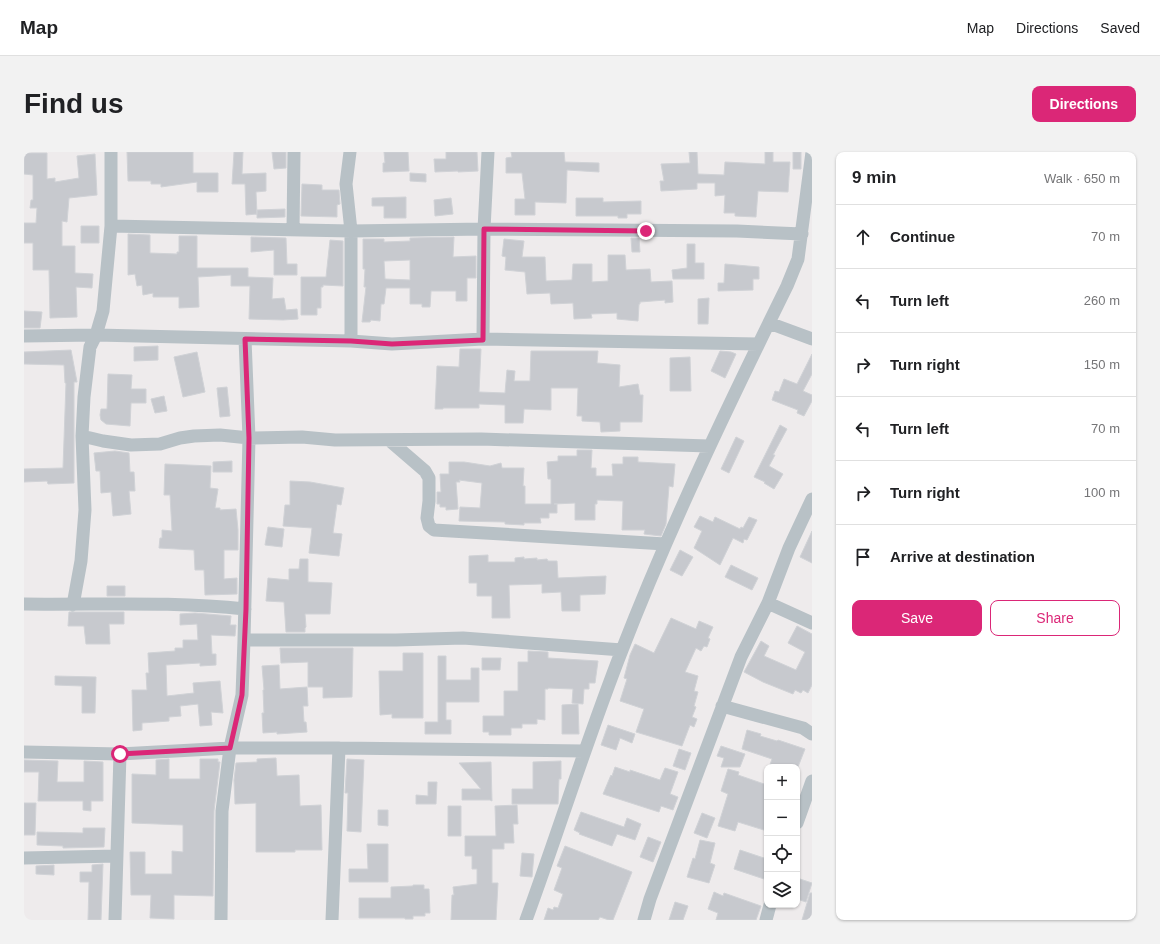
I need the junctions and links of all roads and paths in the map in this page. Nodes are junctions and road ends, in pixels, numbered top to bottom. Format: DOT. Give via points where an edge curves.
graph roads {
  1 [pos="111,152"];
  2 [pos="294,152"];
  3 [pos="350,152"];
  4 [pos="488,152"];
  5 [pos="812,152"];
  6 [pos="111,226"];
  7 [pos="484,229"];
  8 [pos="293,230"];
  9 [pos="351,231"];
  10 [pos="802,234"];
  11 [pos="769,323"];
  12 [pos="96,335"];
  13 [pos="24,336"];
  14 [pos="245,339"];
  15 [pos="812,339"];
  16 [pos="483,340"];
  17 [pos="351,341"];
  18 [pos="758,344"];
  19 [pos="82,436"];
  20 [pos="249,438"];
  21 [pos="389,440"];
  22 [pos="709,446"];
  23 [pos="812,499"];
  24 [pos="665,544"];
  25 [pos="768,603"];
  26 [pos="24,604"];
  27 [pos="73,604"];
  28 [pos="246,609"];
  29 [pos="812,623"];
  30 [pos="244,640"];
  31 [pos="622,650"];
  32 [pos="722,706"];
  33 [pos="812,734"];
  34 [pos="230,748"];
  35 [pos="339,748"];
  36 [pos="584,751"];
  37 [pos="24,752"];
  38 [pos="120,754"];
  39 [pos="812,781"];
  40 [pos="800,815"];
  41 [pos="117,856"];
  42 [pos="24,858"];
  43 [pos="769,908"];
  44 [pos="115,920"];
  45 [pos="221,920"];
  46 [pos="332,920"];
  47 [pos="526,920"];
  48 [pos="644,920"];
  49 [pos="766,920"];
  1 -- 6 [label="street"];
  2 -- 8 [label="street"];
  3 -- 9 [label="street" via="346,184"];
  4 -- 7 [label="street"];
  5 -- 10 [label="street"];
  6 -- 8 [label="street"];
  6 -- 12 [label="street" via="103,312"];
  7 -- 9 [label="street"];
  7 -- 10 [label="street"];
  7 -- 16 [label="street"];
  8 -- 9 [label="street"];
  9 -- 17 [label="street"];
  10 -- 11 [label="street" via="798,260"];
  11 -- 15 [label="street"];
  11 -- 18 [label="street"];
  12 -- 13 [label="street"];
  12 -- 14 [label="street"];
  12 -- 19 [label="street" via="90,347"];
  14 -- 17 [label="street"];
  14 -- 20 [label="street"];
  16 -- 17 [label="street" via="392,344"];
  16 -- 18 [label="street"];
  18 -- 22 [label="street"];
  19 -- 20 [label="street" via="131,445 160,444 194,436"];
  19 -- 27 [label="street" via="85,510 81,561"];
  20 -- 21 [label="street"];
  20 -- 28 [label="street"];
  21 -- 22 [label="street" via="481,439"];
  21 -- 24 [label="street" via="425,471 429,478 427,518 428,526 434,530"];
  22 -- 24 [label="street"];
  23 -- 25 [label="street" via="788,548"];
  24 -- 31 [label="street"];
  25 -- 29 [label="street"];
  25 -- 32 [label="street" via="741,657"];
  26 -- 27 [label="street"];
  27 -- 28 [label="street" via="193,604"];
  28 -- 30 [label="street"];
  30 -- 31 [label="street" via="463,638"];
  30 -- 34 [label="street" via="242,695"];
  31 -- 36 [label="street"];
  32 -- 33 [label="street" via="803,728"];
  32 -- 48 [label="street"];
  34 -- 35 [label="street"];
  34 -- 38 [label="street"];
  34 -- 45 [label="street" via="222,811"];
  35 -- 36 [label="street"];
  35 -- 46 [label="street"];
  36 -- 47 [label="street"];
  37 -- 38 [label="street"];
  38 -- 41 [label="street"];
  39 -- 40 [label="street"];
  41 -- 42 [label="street"];
  41 -- 44 [label="street"];
  43 -- 49 [label="street"];
}
